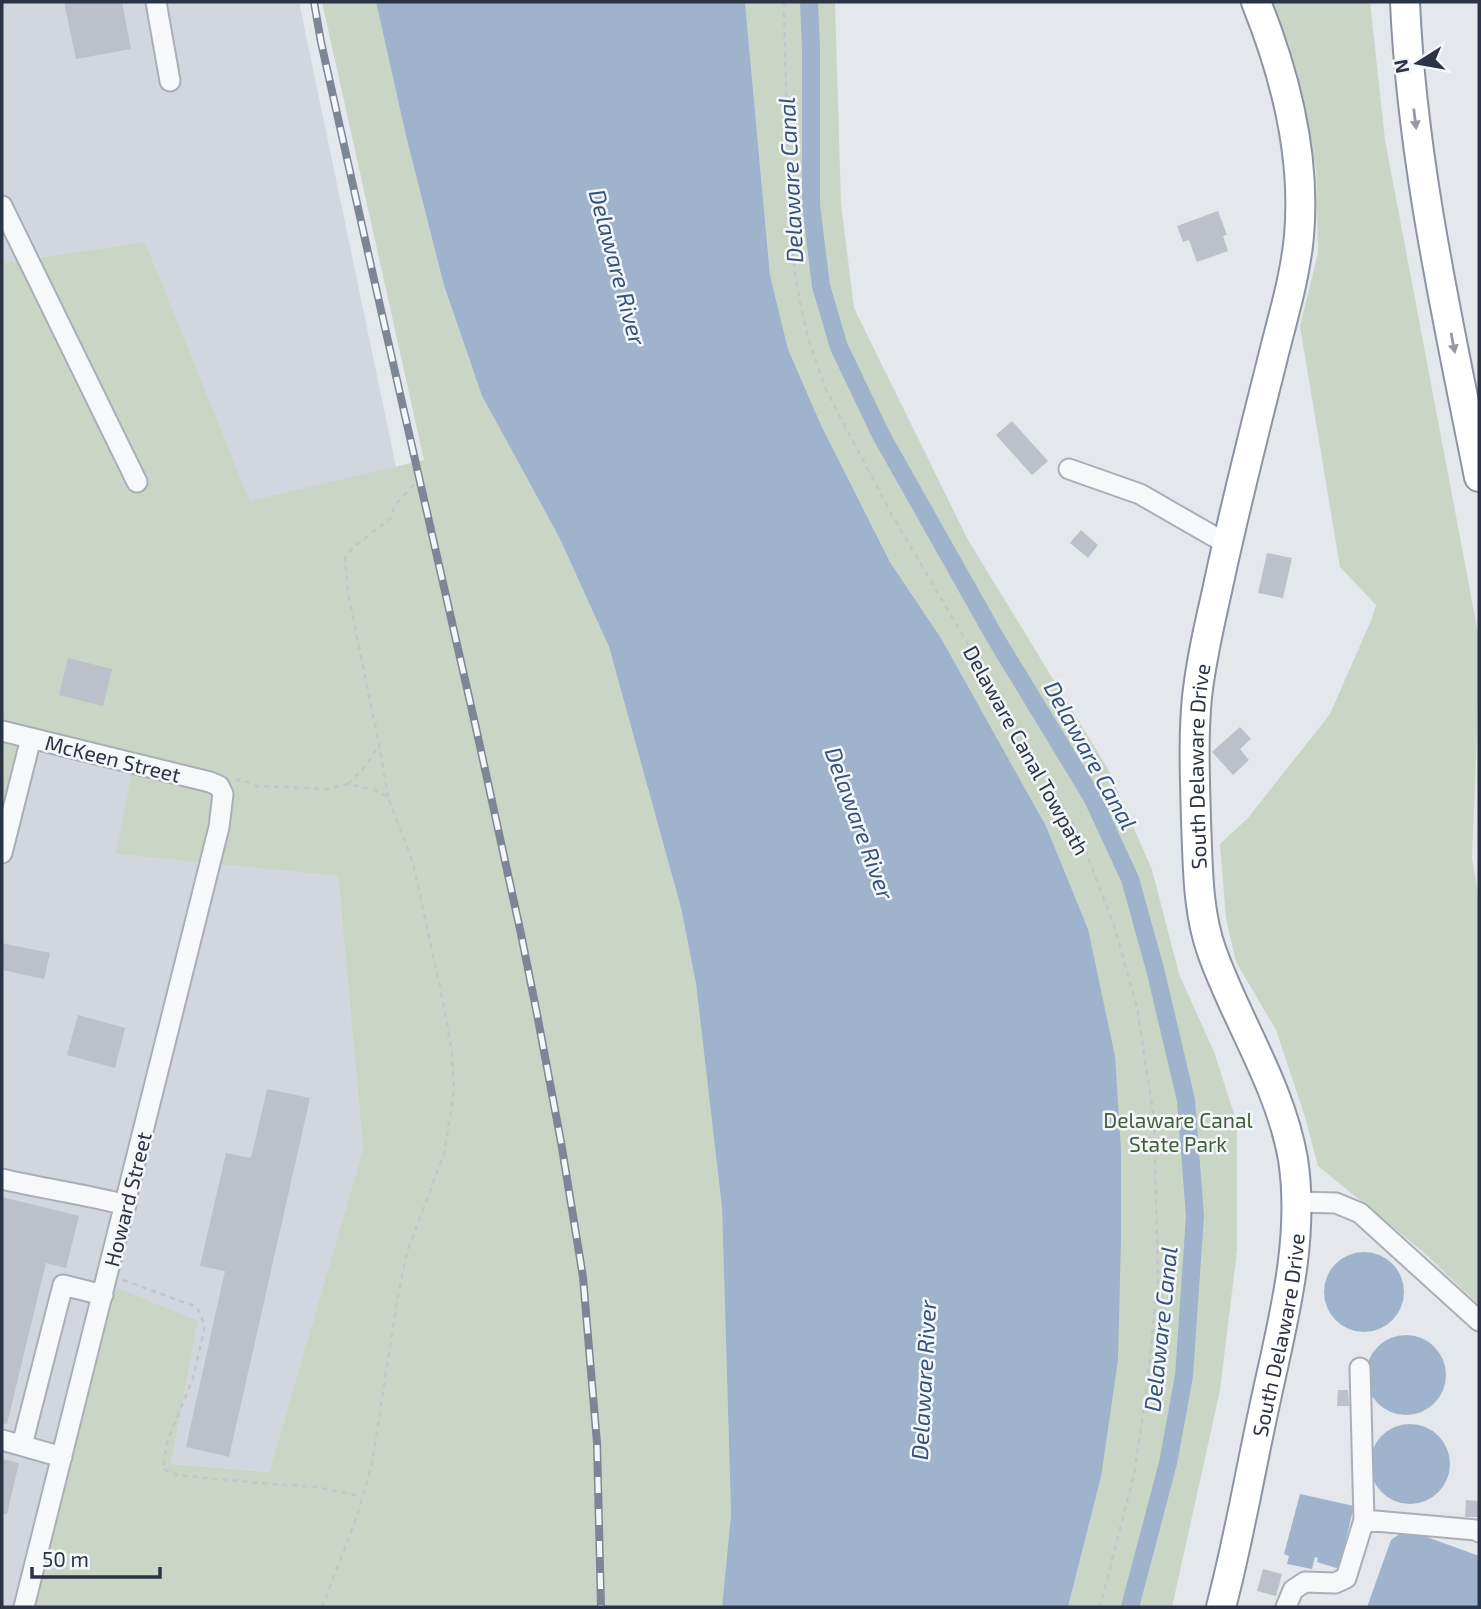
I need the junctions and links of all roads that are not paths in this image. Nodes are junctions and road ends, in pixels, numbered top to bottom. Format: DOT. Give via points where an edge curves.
graph roads {
  1 [pos="156,2"];
  2 [pos="1256,2"];
  3 [pos="1405,2"];
  4 [pos="170,81"];
  5 [pos="2,206"];
  6 [pos="1069,470"];
  7 [pos="1479,477"];
  8 [pos="137,482"];
  9 [pos="1227,544"];
  10 [pos="2,731"];
  11 [pos="31,738"];
  12 [pos="221,790"];
  13 [pos="2,853"];
  14 [pos="2,1179"];
  15 [pos="1296,1202"];
  16 [pos="126,1205"];
  17 [pos="103,1295"];
  18 [pos="1479,1321"];
  19 [pos="1360,1368"];
  20 [pos="2,1440"];
  21 [pos="22,1445"];
  22 [pos="62,1457"];
  23 [pos="1364,1520"];
  24 [pos="1479,1532"];
  25 [pos="24,1607"];
  26 [pos="1222,1607"];
  27 [pos="1286,1607"];
  1 -- 4 [label="street"];
  2 -- 9 [label="highway, South Delaware Drive" via="1291,117 1299,172 1299,235"];
  3 -- 7 [label="highway, one-way" via="1425,190"];
  5 -- 8 [label="street"];
  6 -- 9 [label="street" via="1140,494"];
  9 -- 15 [label="highway, South Delaware Drive" via="1197,697 1194,754 1200,897 1212,951 1282,1117 1295,1174"];
  10 -- 11 [label="street, McKeen Street"];
  11 -- 12 [label="street, McKeen Street" via="210,782"];
  11 -- 13 [label="street"];
  12 -- 16 [label="street, Howard Street" via="219,827"];
  14 -- 16 [label="street"];
  15 -- 18 [label="street" via="1336,1203 1360,1213"];
  15 -- 26 [label="highway, South Delaware Drive" via="1283,1314"];
  16 -- 17 [label="street, Howard Street"];
  17 -- 21 [label="street" via="63,1285"];
  17 -- 22 [label="street, Howard Street"];
  19 -- 23 [label="street"];
  20 -- 21 [label="street"];
  21 -- 22 [label="street"];
  22 -- 25 [label="street, Howard Street"];
  23 -- 24 [label="street"];
  23 -- 27 [label="street" via="1346,1578 1335,1583 1305,1582 1293,1590"];
}
